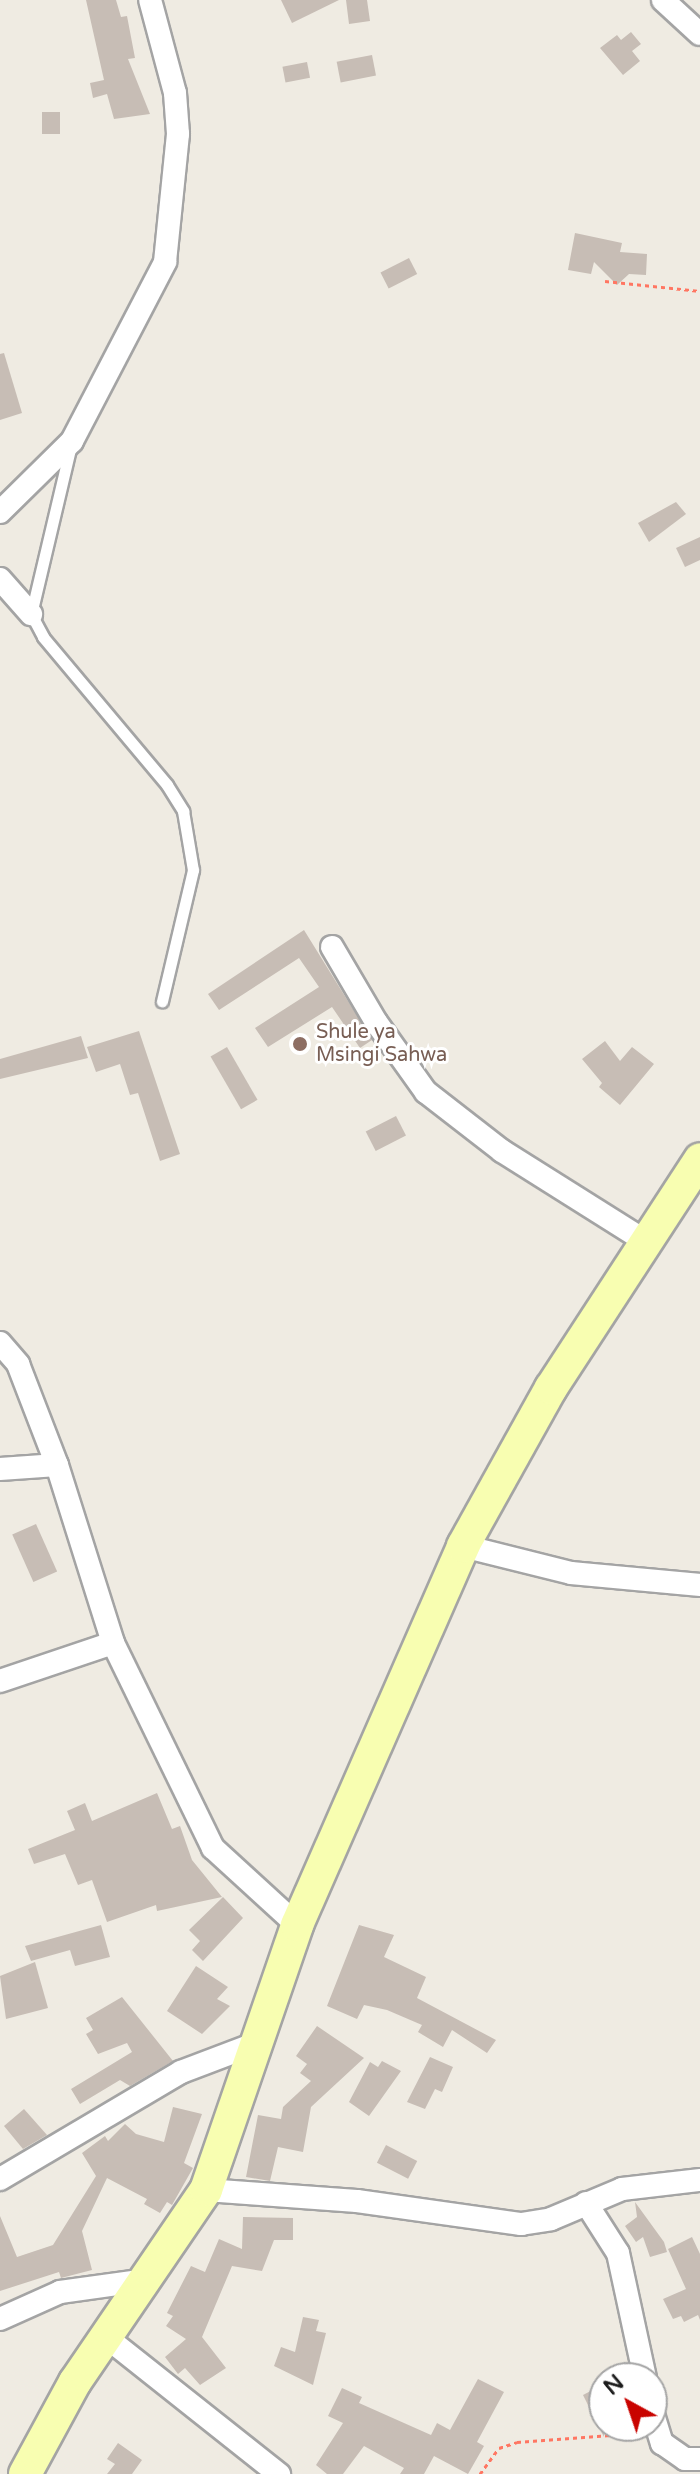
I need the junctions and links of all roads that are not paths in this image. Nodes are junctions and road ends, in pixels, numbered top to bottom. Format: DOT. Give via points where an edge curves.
graph roads {
  1 [pos="150,0"];
  2 [pos="663,0"];
  3 [pos="700,34"];
  4 [pos="72,441"];
  5 [pos="0,512"];
  6 [pos="0,579"];
  7 [pos="31,614"];
  8 [pos="332,947"];
  9 [pos="162,1001"];
  10 [pos="694,1176"];
  11 [pos="645,1241"];
  12 [pos="0,1343"];
  13 [pos="57,1465"];
  14 [pos="0,1469"];
  15 [pos="463,1546"];
  16 [pos="700,1585"];
  17 [pos="113,1643"];
  18 [pos="0,1681"];
  19 [pos="297,1925"];
  20 [pos="252,2045"];
  21 [pos="0,2179"];
  22 [pos="700,2180"];
  23 [pos="206,2190"];
  24 [pos="586,2203"];
  25 [pos="147,2280"];
  26 [pos="0,2319"];
  27 [pos="106,2337"];
  28 [pos="642,2362"];
  29 [pos="668,2441"];
  30 [pos="700,2459"];
  31 [pos="25,2474"];
  32 [pos="279,2474"];
  1 -- 4 [label="street" via="175,93 178,134 170,235 153,289"];
  2 -- 3 [label="street"];
  4 -- 5 [label="street"];
  4 -- 7 [label="lane"];
  6 -- 7 [label="street"];
  7 -- 9 [label="lane" via="43,637 183,811 193,870"];
  8 -- 11 [label="street" via="426,1092 502,1151"];
  10 -- 11 [label="main road"];
  11 -- 15 [label="main road" via="551,1388"];
  12 -- 13 [label="street" via="18,1364"];
  13 -- 14 [label="street"];
  13 -- 17 [label="street"];
  15 -- 16 [label="street" via="571,1573"];
  15 -- 19 [label="main road"];
  17 -- 18 [label="street"];
  17 -- 19 [label="street" via="213,1848"];
  19 -- 20 [label="main road"];
  20 -- 21 [label="street" via="181,2072"];
  20 -- 23 [label="main road"];
  22 -- 24 [label="street" via="646,2184"];
  23 -- 24 [label="street" via="357,2201 500,2224 551,2219"];
  23 -- 25 [label="main road"];
  24 -- 28 [label="street" via="618,2253"];
  25 -- 26 [label="street" via="60,2292"];
  25 -- 27 [label="main road"];
  27 -- 31 [label="main road"];
  27 -- 32 [label="street"];
  29 -- 30 [label="street" via="678,2455"];
}
